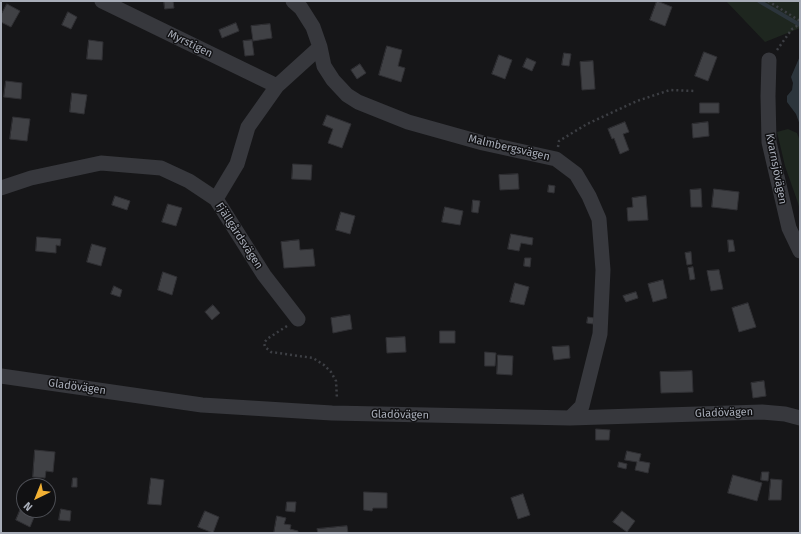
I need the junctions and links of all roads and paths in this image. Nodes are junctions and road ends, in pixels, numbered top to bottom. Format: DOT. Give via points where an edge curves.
graph roads {
  1 [pos="102,1"];
  2 [pos="293,1"];
  3 [pos="768,1"];
  4 [pos="800,22"];
  5 [pos="320,47"];
  6 [pos="769,60"];
  7 [pos="277,86"];
  8 [pos="696,91"];
  9 [pos="556,159"];
  10 [pos="1,188"];
  11 [pos="216,199"];
  12 [pos="800,251"];
  13 [pos="298,319"];
  14 [pos="1,376"];
  15 [pos="333,402"];
  16 [pos="570,418"];
  17 [pos="800,418"];
  1 -- 7 [label="street, Myrstigen"];
  2 -- 5 [label="street, Malmbergsvägen" via="313,26"];
  3 -- 4 [label="path"];
  4 -- 6 [label="path"];
  5 -- 7 [label="street"];
  5 -- 9 [label="street, Malmbergsvägen" via="324,66 333,80 346,95 358,102 408,122 483,143"];
  6 -- 12 [label="street, Kvarnsjövägen" via="769,142 789,228"];
  7 -- 11 [label="street" via="248,127 237,164"];
  8 -- 9 [label="path" via="670,90 587,124 559,141"];
  9 -- 16 [label="street, Malmbergsvägen" via="576,174 599,219 603,270 600,334 582,406"];
  10 -- 11 [label="street, Fjällgårdsvägen" via="30,178 101,163 161,168"];
  11 -- 13 [label="street, Fjällgårdsvägen" via="264,275"];
  13 -- 15 [label="path" via="268,339 264,343 265,348 271,352 313,358 324,365 336,380 337,402"];
  14 -- 16 [label="street, Gladövägen" via="202,405 332,413"];
  16 -- 17 [label="street, Gladövägen" via="762,412"];
}
